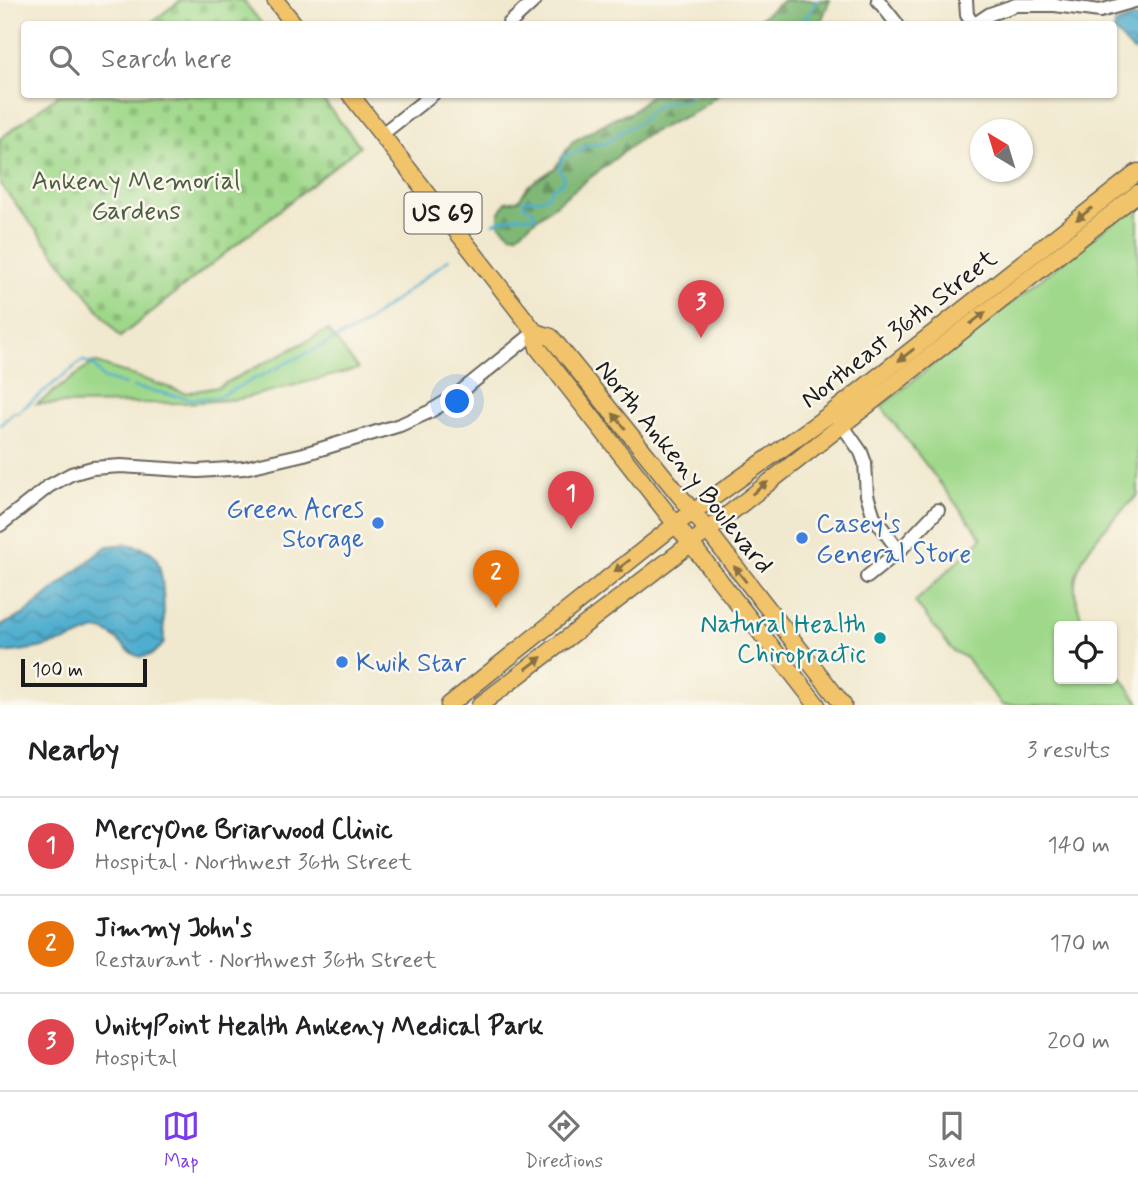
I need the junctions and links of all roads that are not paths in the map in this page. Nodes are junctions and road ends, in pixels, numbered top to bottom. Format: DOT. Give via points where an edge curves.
graph roads {
  1 [pos="275,0"];
  2 [pos="534,0"];
  3 [pos="878,0"];
  4 [pos="966,0"];
  5 [pos="1138,0"];
  6 [pos="1056,3"];
  7 [pos="292,21"];
  8 [pos="512,21"];
  9 [pos="895,21"];
  10 [pos="972,21"];
  11 [pos="979,21"];
  12 [pos="353,98"];
  13 [pos="428,98"];
  14 [pos="382,134"];
  15 [pos="1138,172"];
  16 [pos="1138,193"];
  17 [pos="535,332"];
  18 [pos="837,418"];
  19 [pos="939,510"];
  20 [pos="685,518"];
  21 [pos="0,525"];
  22 [pos="699,537"];
  23 [pos="899,551"];
  24 [pos="867,577"];
  25 [pos="449,705"];
  26 [pos="480,705"];
  27 [pos="817,705"];
  28 [pos="843,705"];
  1 -- 7 [label="main road"];
  2 -- 8 [label="street"];
  3 -- 9 [label="street"];
  4 -- 10 [label="street"];
  5 -- 6 [label="street" via="1100,11"];
  6 -- 11 [label="street" via="1016,5"];
  12 -- 14 [label="main road, North Ankeny Boulevard / US 69"];
  13 -- 14 [label="street"];
  14 -- 17 [label="main road, North Ankeny Boulevard / US 69"];
  15 -- 18 [label="main road, Northeast 36th Street, one-way"];
  18 -- 16 [label="main road, Northeast 36th Street, one-way"];
  17 -- 20 [label="main road, North Ankeny Boulevard / US 69" via="538,348"];
  17 -- 21 [label="street" via="454,397 400,425 244,468 92,468 49,486"];
  18 -- 20 [label="main road, Northeast 36th Street"];
  22 -- 18 [label="main road, Northeast 36th Street, one-way"];
  18 -- 23 [label="street" via="861,452 874,517"];
  19 -- 23 [label="street"];
  20 -- 22 [label="main road, North Ankeny Boulevard / US 69"];
  20 -- 25 [label="main road, Northeast 36th Street, one-way"];
  26 -- 22 [label="main road, Northeast 36th Street, one-way"];
  22 -- 27 [label="main road, North Ankeny Boulevard / US 69"];
  28 -- 22 [label="main road, North Ankeny Boulevard / US 69, one-way"];
  23 -- 24 [label="street"];
}
